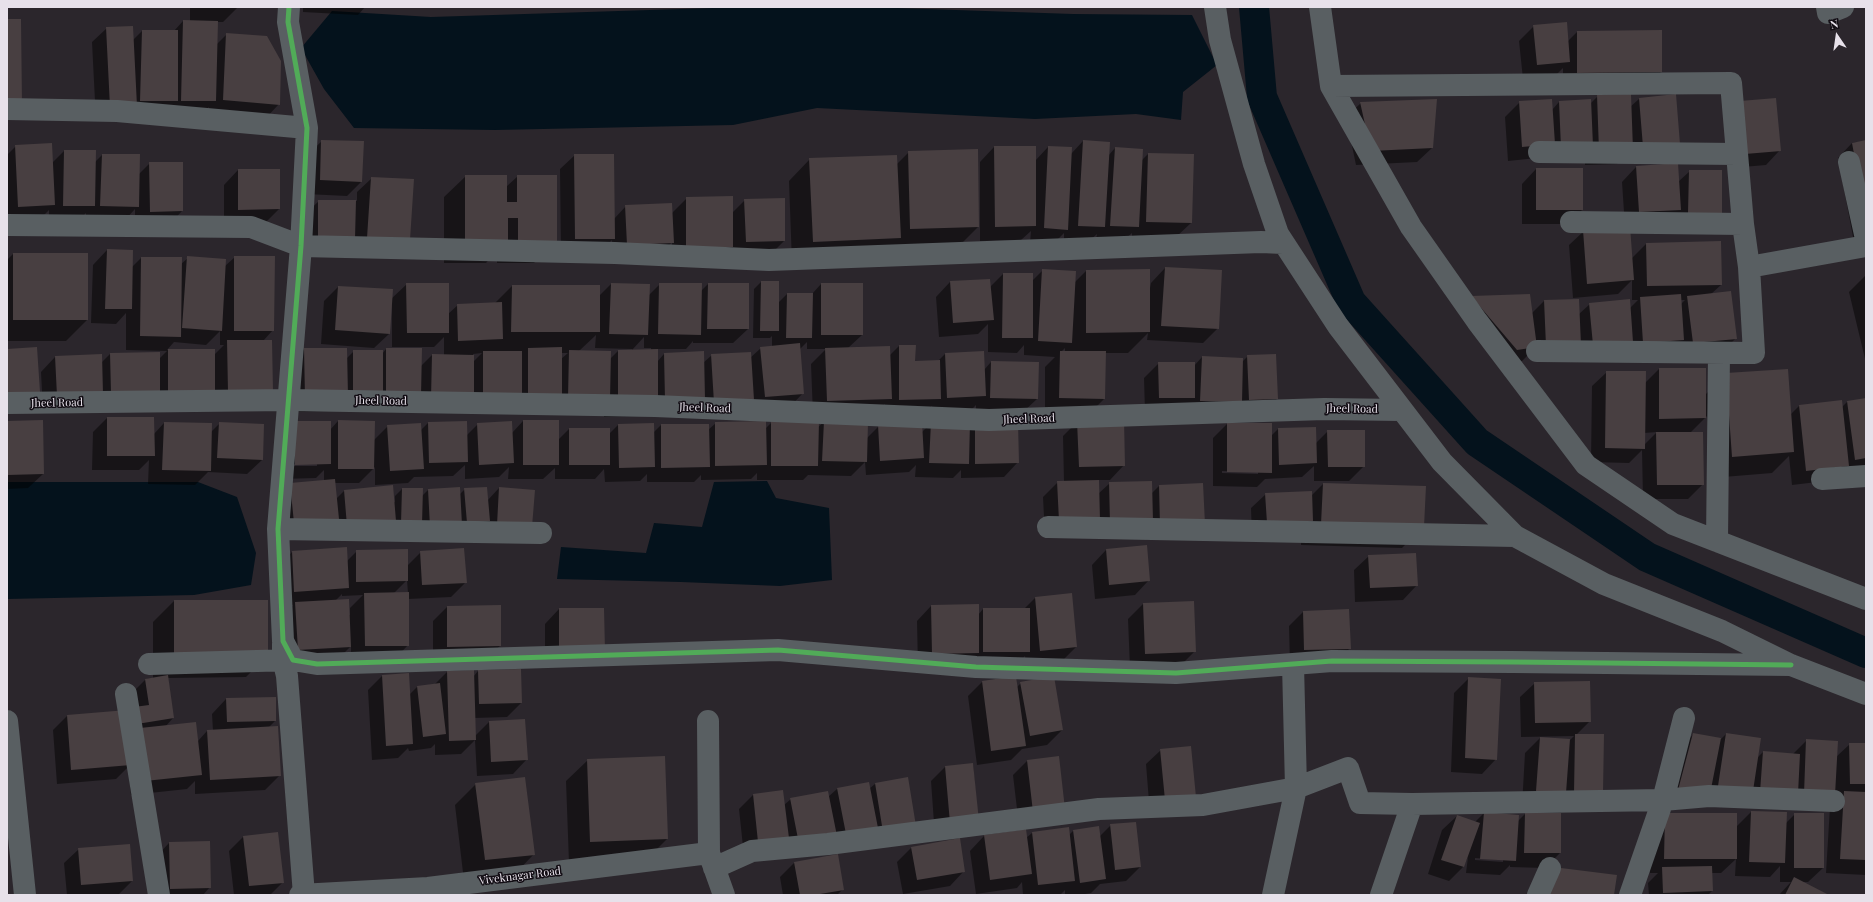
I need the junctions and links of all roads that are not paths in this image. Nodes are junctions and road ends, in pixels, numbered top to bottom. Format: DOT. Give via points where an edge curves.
graph roads {
  1 [pos="289,7"];
  2 [pos="1215,7"];
  3 [pos="1320,7"];
  4 [pos="1827,7"];
  5 [pos="1843,7"];
  6 [pos="1331,86"];
  7 [pos="7,109"];
  8 [pos="307,128"];
  9 [pos="1539,152"];
  10 [pos="1737,154"];
  11 [pos="1849,162"];
  12 [pos="1571,222"];
  13 [pos="7,224"];
  14 [pos="1744,224"];
  15 [pos="1866,239"];
  16 [pos="1283,242"];
  17 [pos="301,246"];
  18 [pos="1866,246"];
  19 [pos="1749,267"];
  20 [pos="1537,351"];
  21 [pos="1719,353"];
  22 [pos="289,400"];
  23 [pos="7,403"];
  24 [pos="1402,410"];
  25 [pos="1866,476"];
  26 [pos="1822,479"];
  27 [pos="1048,527"];
  28 [pos="278,529"];
  29 [pos="541,533"];
  30 [pos="1515,536"];
  31 [pos="1717,541"];
  32 [pos="1866,599"];
  33 [pos="286,654"];
  34 [pos="149,664"];
  35 [pos="1293,664"];
  36 [pos="1791,665"];
  37 [pos="126,694"];
  38 [pos="1866,694"];
  39 [pos="1684,718"];
  40 [pos="7,721"];
  41 [pos="708,721"];
  42 [pos="1296,788"];
  43 [pos="1662,800"];
  44 [pos="1834,801"];
  45 [pos="1412,804"];
  46 [pos="1550,868"];
  47 [pos="717,874"];
  48 [pos="429,891"];
  49 [pos="26,895"];
  50 [pos="159,895"];
  51 [pos="300,895"];
  52 [pos="304,895"];
  53 [pos="1272,895"];
  54 [pos="1382,895"];
  55 [pos="1538,895"];
  56 [pos="1630,895"];
  1 -- 8 [label="street" via="288,22"];
  2 -- 16 [label="street" via="1220,40 1254,164"];
  3 -- 6 [label="street"];
  4 -- 5 [label="street" via="1828,13"];
  6 -- 10 [label="street" via="1732,83"];
  6 -- 31 [label="street" via="1411,227 1477,322 1586,465 1673,524"];
  7 -- 8 [label="street" via="117,112"];
  8 -- 17 [label="street"];
  9 -- 10 [label="street"];
  10 -- 14 [label="street"];
  11 -- 15 [label="street"];
  12 -- 14 [label="street"];
  13 -- 17 [label="street" via="252,227"];
  14 -- 19 [label="street"];
  16 -- 17 [label="street" via="769,260 615,253"];
  16 -- 24 [label="street" via="1338,326"];
  17 -- 22 [label="street"];
  18 -- 19 [label="street"];
  19 -- 21 [label="street" via="1754,354"];
  20 -- 21 [label="street"];
  21 -- 31 [label="street"];
  22 -- 23 [label="street, Jheel Road"];
  22 -- 24 [label="street, Jheel Road" via="655,406 989,420 1324,409"];
  22 -- 28 [label="street"];
  24 -- 30 [label="street" via="1442,462"];
  25 -- 26 [label="street"];
  27 -- 30 [label="street"];
  28 -- 29 [label="street"];
  28 -- 33 [label="street"];
  30 -- 36 [label="street" via="1604,584 1722,631"];
  31 -- 32 [label="street"];
  33 -- 34 [label="street"];
  33 -- 35 [label="street" via="317,664 778,650 976,667 1176,673"];
  33 -- 52 [label="street"];
  35 -- 36 [label="street" via="1332,661"];
  35 -- 42 [label="street"];
  36 -- 38 [label="street"];
  37 -- 50 [label="street"];
  39 -- 43 [label="street"];
  40 -- 49 [label="street"];
  41 -- 47 [label="street"];
  42 -- 45 [label="street, Viveknagar Road" via="1348,768 1360,803"];
  42 -- 47 [label="street, Viveknagar Road" via="1203,805 1099,809 836,843 752,851"];
  42 -- 53 [label="street"];
  43 -- 44 [label="street" via="1709,796"];
  43 -- 45 [label="street"];
  43 -- 56 [label="street"];
  45 -- 54 [label="street"];
  46 -- 55 [label="street"];
  47 -- 48 [label="street, Viveknagar Road"];
  48 -- 52 [label="street, Viveknagar Road"];
  51 -- 52 [label="street, Viveknagar Road"];
}
